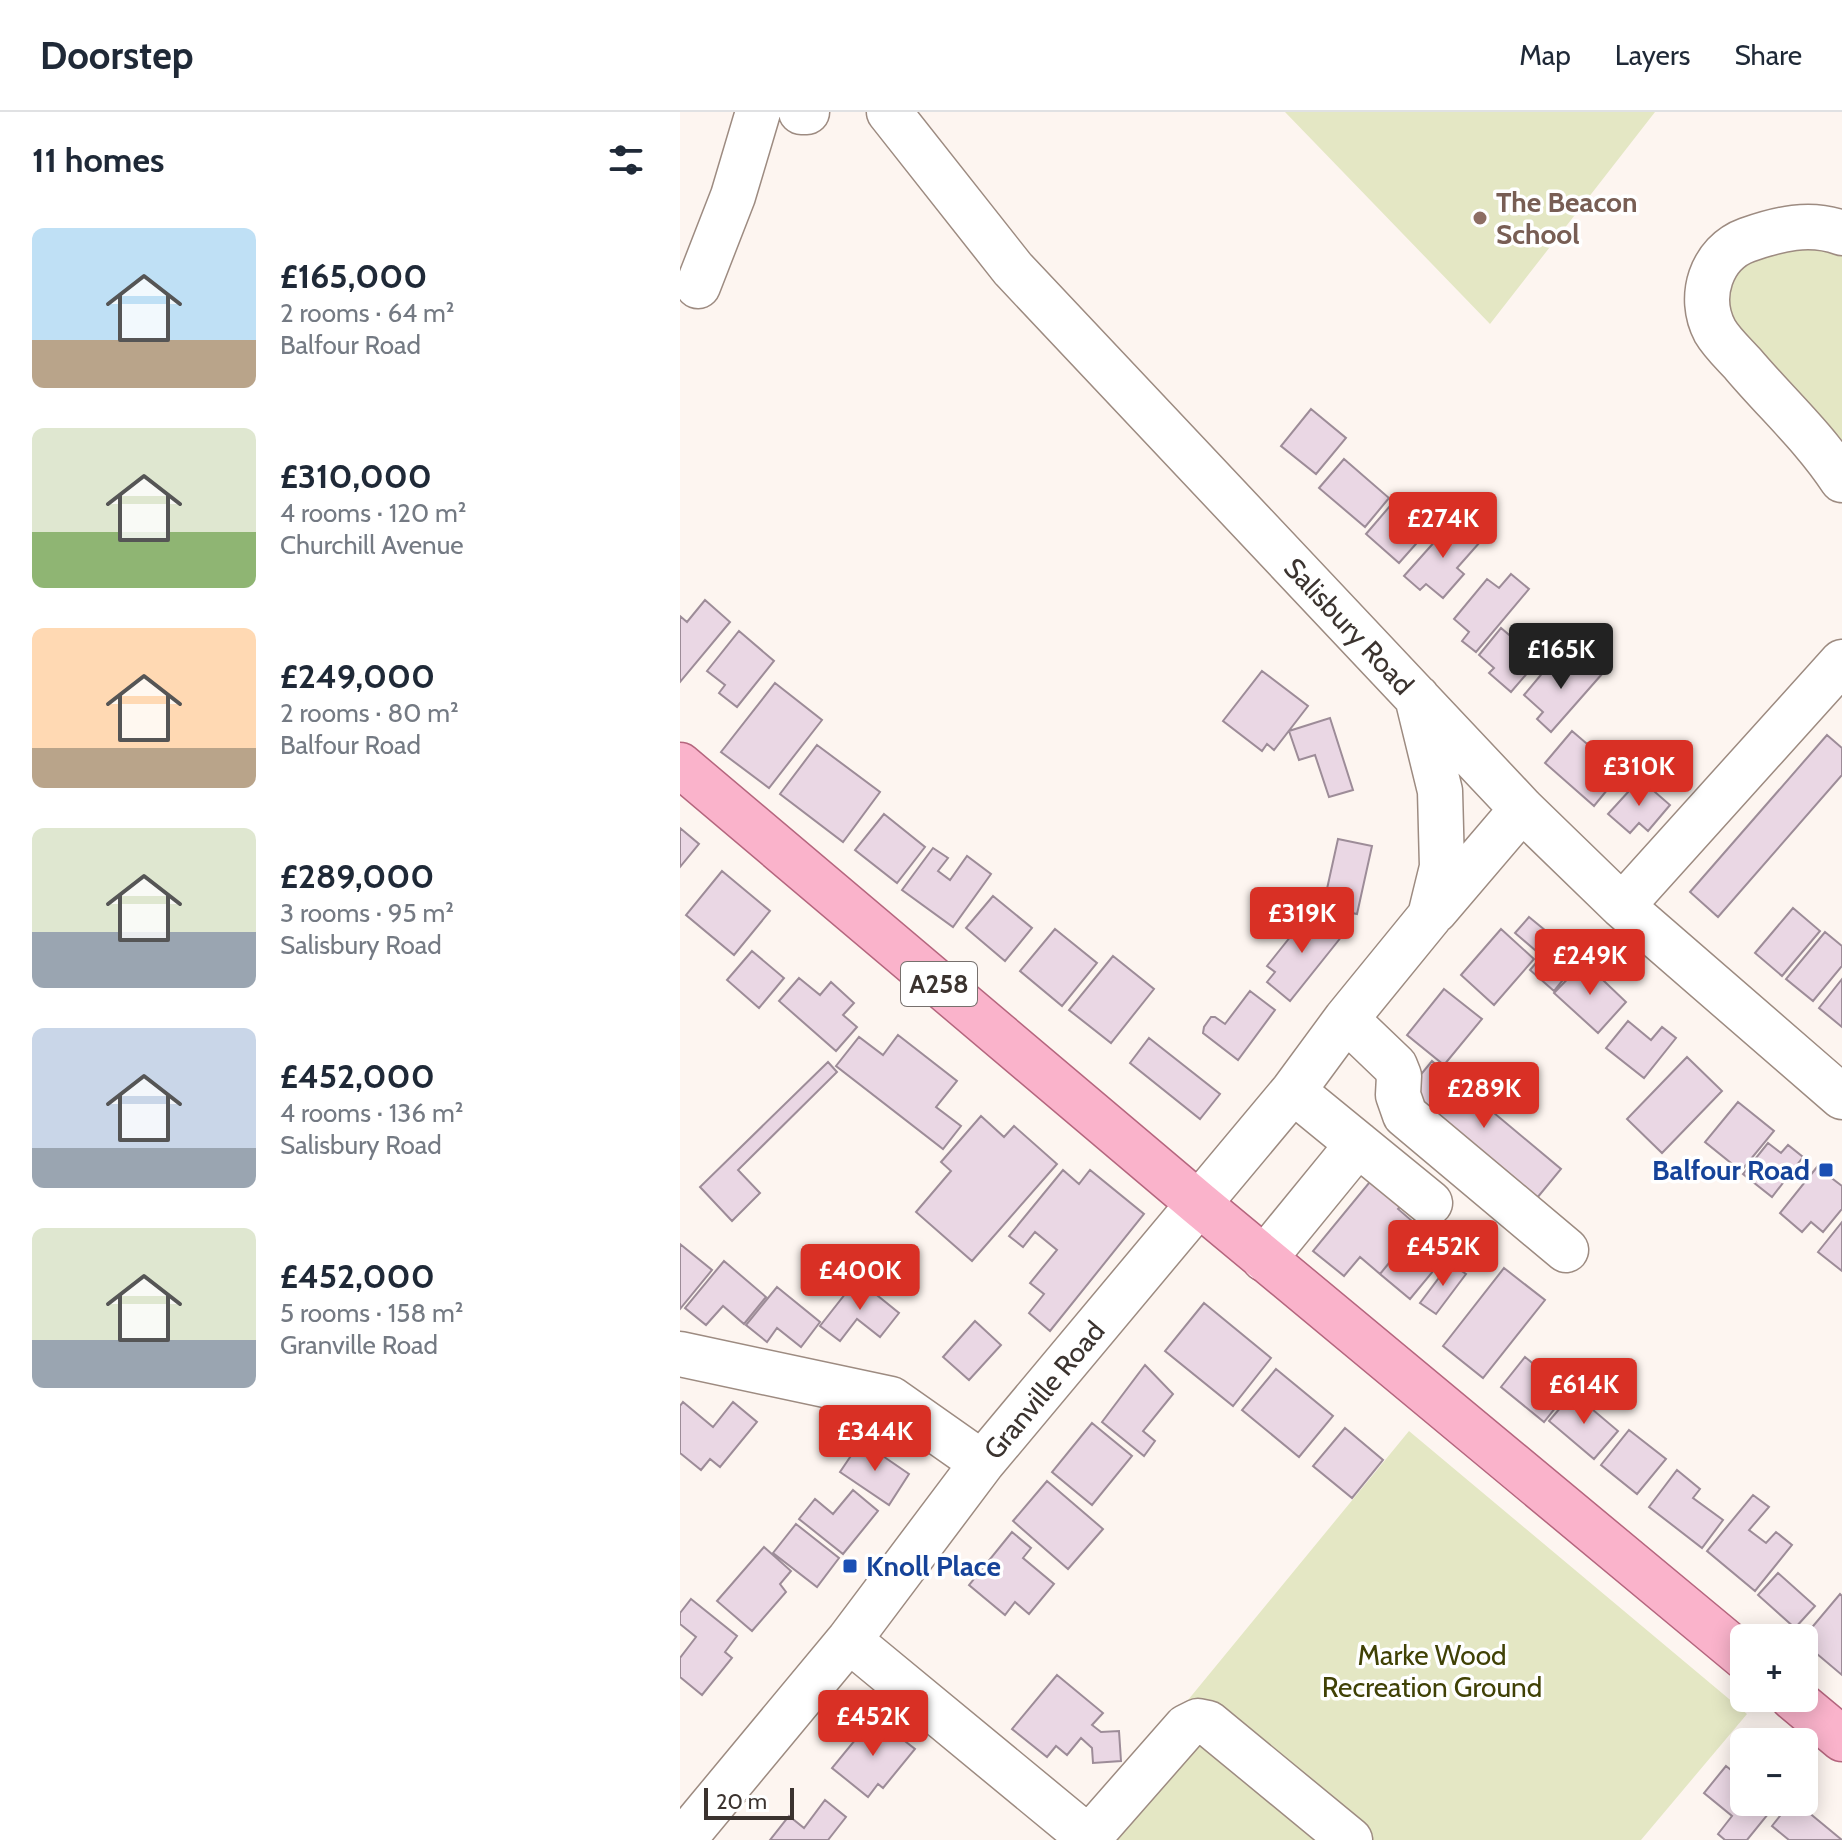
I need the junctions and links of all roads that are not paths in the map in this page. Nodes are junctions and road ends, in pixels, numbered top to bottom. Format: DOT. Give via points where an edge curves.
graph roads {
  1 [pos="758,112"];
  2 [pos="889,112"];
  3 [pos="1842,233"];
  4 [pos="698,286"];
  5 [pos="1842,480"];
  6 [pos="1842,662"];
  7 [pos="1417,697"];
  8 [pos="680,765"];
  9 [pos="1522,809"];
  10 [pos="1622,906"];
  11 [pos="1430,916"];
  12 [pos="1346,1019"];
  13 [pos="1293,1091"];
  14 [pos="1842,1097"];
  15 [pos="1358,1144"];
  16 [pos="1430,1203"];
  17 [pos="1199,1204"];
  18 [pos="1566,1250"];
  19 [pos="1264,1259"];
  20 [pos="680,1354"];
  21 [pos="982,1463"];
  22 [pos="849,1640"];
  23 [pos="1730,1645"];
  24 [pos="1810,1712"];
  25 [pos="1842,1739"];
  26 [pos="683,1840"];
  27 [pos="1350,1840"];
  1 -- 4 [label="street"];
  2 -- 7 [label="street, Salisbury Road" via="1013,269"];
  3 -- 5 [label="street" via="1825,226 1777,229 1734,245 1711,272 1706,296 1715,330"];
  6 -- 10 [label="street"];
  7 -- 9 [label="street"];
  7 -- 11 [label="street, Salisbury Road" via="1440,791 1442,867"];
  8 -- 17 [label="main road, A258"];
  9 -- 10 [label="street"];
  9 -- 11 [label="street"];
  10 -- 14 [label="street"];
  11 -- 12 [label="street, Salisbury Road"];
  12 -- 13 [label="street, Salisbury Road"];
  12 -- 18 [label="street" via="1395,1066 1405,1115"];
  13 -- 15 [label="street"];
  13 -- 17 [label="street, Salisbury Road"];
  15 -- 16 [label="street"];
  15 -- 19 [label="street"];
  17 -- 19 [label="main road, A258"];
  17 -- 21 [label="street, Granville Road"];
  19 -- 23 [label="main road, A258"];
  20 -- 21 [label="street" via="891,1399"];
  21 -- 22 [label="street, Granville Road"];
  22 -- 26 [label="street, Granville Road"];
  22 -- 27 [label="street" via="1084,1834 1100,1825 1186,1727 1198,1721 1208,1723"];
  24 -- 25 [label="main road"];
}
